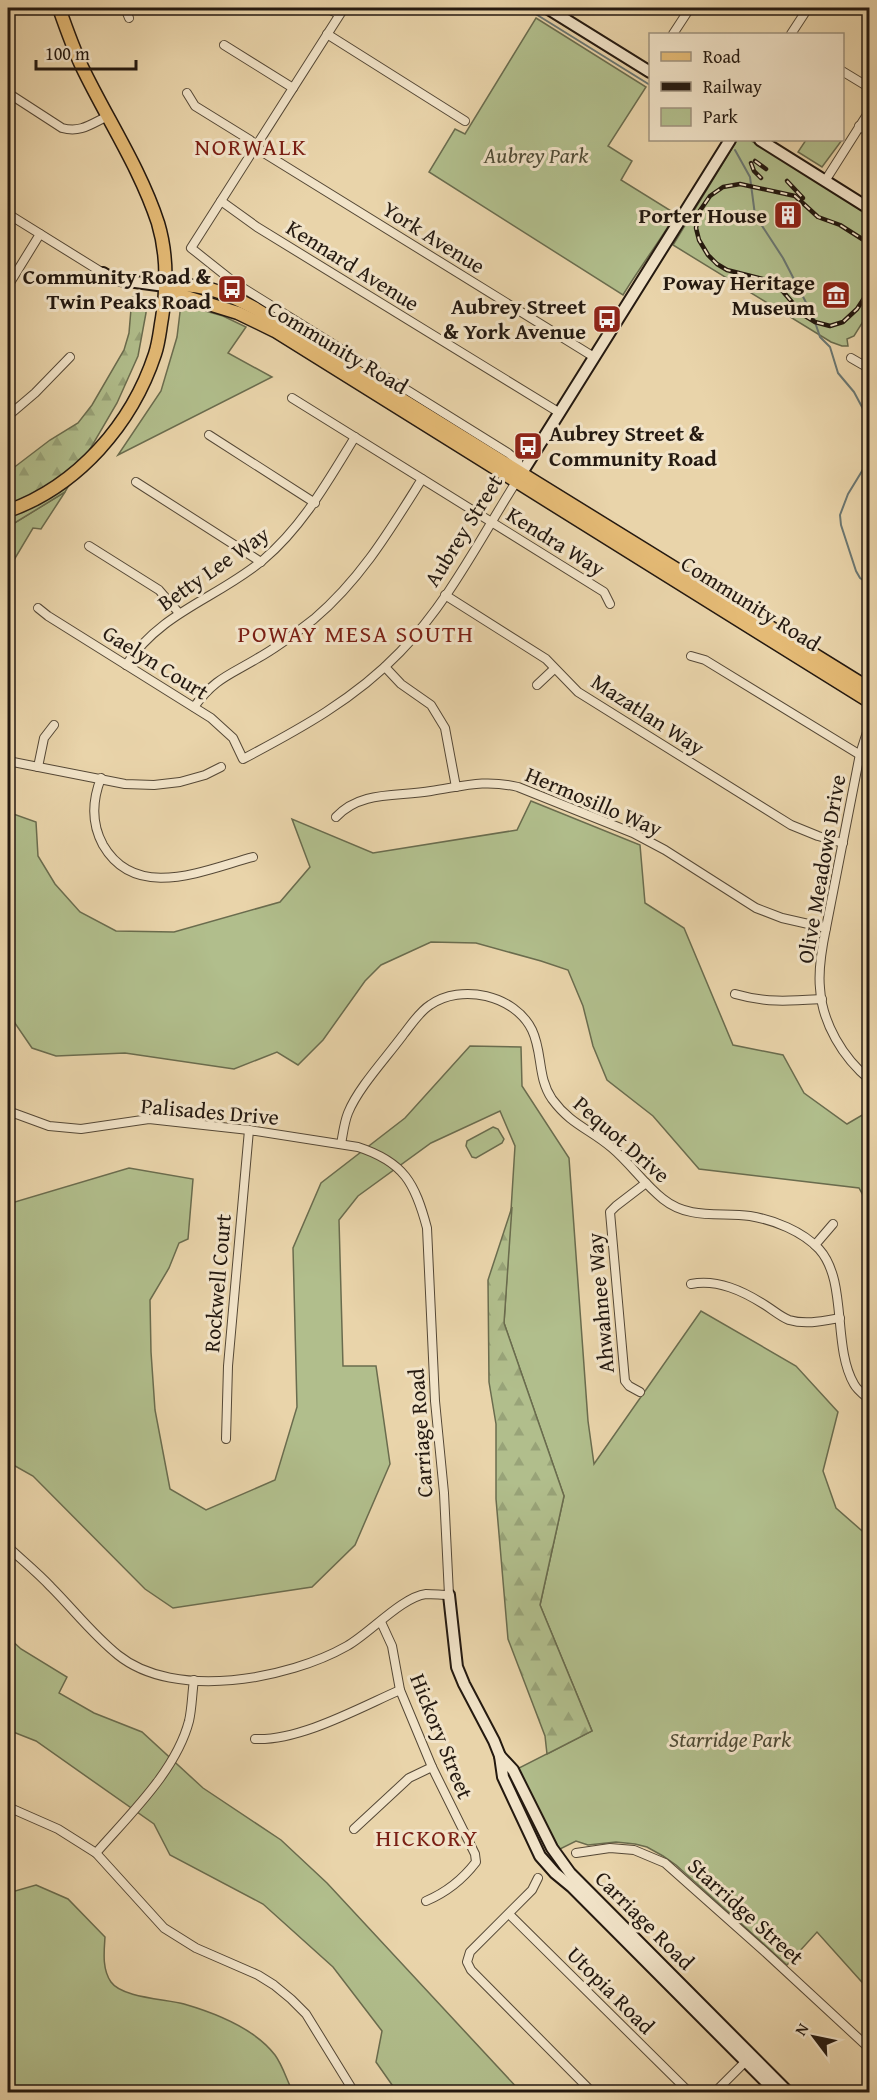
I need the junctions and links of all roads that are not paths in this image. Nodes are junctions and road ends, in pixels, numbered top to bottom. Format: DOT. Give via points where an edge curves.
graph roads {
  1 [pos="58,8"];
  2 [pos="125,8"];
  3 [pos="326,8"];
  4 [pos="547,8"];
  5 [pos="690,8"];
  6 [pos="808,8"];
  7 [pos="341,11"];
  8 [pos="129,18"];
  9 [pos="674,33"];
  10 [pos="792,33"];
  11 [pos="327,34"];
  12 [pos="224,45"];
  13 [pos="649,70"];
  14 [pos="844,72"];
  15 [pos="293,88"];
  16 [pos="870,88"];
  17 [pos="8,93"];
  18 [pos="188,93"];
  19 [pos="870,110"];
  20 [pos="108,116"];
  21 [pos="465,121"];
  22 [pos="859,126"];
  23 [pos="870,133"];
  24 [pos="729,141"];
  25 [pos="762,141"];
  26 [pos="256,146"];
  27 [pos="825,180"];
  28 [pos="221,201"];
  29 [pos="870,209"];
  30 [pos="8,214"];
  31 [pos="39,234"];
  32 [pos="103,273"];
  33 [pos="8,286"];
  34 [pos="165,286"];
  35 [pos="70,357"];
  36 [pos="594,357"];
  37 [pos="851,358"];
  38 [pos="870,369"];
  39 [pos="292,398"];
  40 [pos="560,413"];
  41 [pos="8,416"];
  42 [pos="209,435"];
  43 [pos="356,436"];
  44 [pos="518,478"];
  45 [pos="422,479"];
  46 [pos="136,482"];
  47 [pos="315,503"];
  48 [pos="8,511"];
  49 [pos="491,522"];
  50 [pos="89,546"];
  51 [pos="261,562"];
  52 [pos="445,595"];
  53 [pos="610,604"];
  54 [pos="38,608"];
  55 [pos="179,613"];
  56 [pos="692,656"];
  57 [pos="823,660"];
  58 [pos="126,664"];
  59 [pos="385,667"];
  60 [pos="554,669"];
  61 [pos="537,685"];
  62 [pos="870,689"];
  63 [pos="870,696"];
  64 [pos="870,702"];
  65 [pos="194,707"];
  66 [pos="870,723"];
  67 [pos="54,725"];
  68 [pos="860,754"];
  69 [pos="243,759"];
  70 [pos="8,761"];
  71 [pos="870,761"];
  72 [pos="38,767"];
  73 [pos="220,767"];
  74 [pos="101,778"];
  75 [pos="456,787"];
  76 [pos="336,817"];
  77 [pos="843,843"];
  78 [pos="253,857"];
  79 [pos="826,928"];
  80 [pos="735,994"];
  81 [pos="822,999"];
  82 [pos="870,1080"];
  83 [pos="8,1111"];
  84 [pos="249,1130"];
  85 [pos="341,1144"];
  86 [pos="646,1183"];
  87 [pos="833,1224"];
  88 [pos="815,1245"];
  89 [pos="691,1284"];
  90 [pos="840,1318"];
  91 [pos="640,1392"];
  92 [pos="870,1400"];
  93 [pos="226,1439"];
  94 [pos="8,1547"];
  95 [pos="449,1595"];
  96 [pos="381,1622"];
  97 [pos="194,1680"];
  98 [pos="400,1689"];
  99 [pos="255,1739"];
  100 [pos="500,1756"];
  101 [pos="432,1767"];
  102 [pos="531,1805"];
  103 [pos="8,1807"];
  104 [pos="519,1812"];
  105 [pos="354,1829"];
  106 [pos="96,1853"];
  107 [pos="576,1853"];
  108 [pos="538,1878"];
  109 [pos="580,1888"];
  110 [pos="426,1901"];
  111 [pos="509,1914"];
  112 [pos="870,2049"];
  113 [pos="748,2059"];
  114 [pos="354,2092"];
  115 [pos="592,2092"];
  116 [pos="689,2092"];
  117 [pos="714,2092"];
  118 [pos="776,2092"];
  119 [pos="788,2092"];
  1 -- 20 [label="main road" via="82,68"];
  2 -- 8 [label="street"];
  3 -- 7 [label="street"];
  4 -- 13 [label="street"];
  5 -- 9 [label="street"];
  6 -- 10 [label="street"];
  7 -- 11 [label="street"];
  11 -- 15 [label="street"];
  11 -- 21 [label="street"];
  12 -- 15 [label="street"];
  14 -- 16 [label="street"];
  15 -- 26 [label="street"];
  17 -- 20 [label="street" via="70,130 78,131"];
  18 -- 26 [label="street, York Avenue" via="195,106"];
  19 -- 22 [label="street"];
  20 -- 34 [label="main road" via="158,224"];
  22 -- 23 [label="street"];
  22 -- 27 [label="street"];
  24 -- 36 [label="street, Aubrey Street"];
  25 -- 27 [label="street"];
  26 -- 28 [label="street"];
  26 -- 36 [label="street, York Avenue"];
  27 -- 29 [label="street"];
  28 -- 40 [label="street, Kennard Avenue"];
  28 -- 44 [label="street" via="191,248 235,283 508,453 518,461"];
  30 -- 31 [label="street"];
  31 -- 32 [label="street"];
  31 -- 33 [label="street"];
  32 -- 34 [label="street" via="113,279"];
  34 -- 44 [label="main road, Community Road" via="275,331"];
  34 -- 48 [label="main road" via="156,351 132,408 101,448 69,478"];
  35 -- 41 [label="street"];
  36 -- 40 [label="street, Aubrey Street"];
  37 -- 38 [label="street"];
  39 -- 43 [label="street, Kendra Way"];
  40 -- 44 [label="street, Aubrey Street"];
  42 -- 47 [label="street"];
  43 -- 45 [label="street, Kendra Way"];
  43 -- 47 [label="street, Betty Lee Way"];
  44 -- 49 [label="street, Aubrey Street"];
  44 -- 57 [label="main road, Community Road"];
  44 -- 64 [label="main road, Community Road"];
  45 -- 49 [label="street, Kendra Way"];
  45 -- 65 [label="street" via="358,576 275,648 225,675"];
  46 -- 51 [label="street"];
  47 -- 51 [label="street, Betty Lee Way"];
  49 -- 52 [label="street, Aubrey Street"];
  49 -- 53 [label="street, Kendra Way" via="604,592"];
  50 -- 55 [label="street" via="159,591"];
  51 -- 55 [label="street, Betty Lee Way"];
  52 -- 59 [label="street, Aubrey Street"];
  52 -- 60 [label="street, Mazatlan Way" via="530,648"];
  54 -- 58 [label="street, Gaelyn Court"];
  55 -- 58 [label="street, Betty Lee Way"];
  56 -- 68 [label="street" via="705,660"];
  57 -- 62 [label="main road, Community Road"];
  57 -- 63 [label="main road" via="835,675"];
  58 -- 65 [label="street, Gaelyn Court"];
  59 -- 69 [label="street, Aubrey Street" via="321,717"];
  59 -- 75 [label="street" via="431,705 442,722"];
  60 -- 61 [label="street"];
  60 -- 77 [label="street, Mazatlan Way" via="579,692 791,825"];
  65 -- 69 [label="street, Gaelyn Court" via="233,738"];
  66 -- 68 [label="street, Olive Meadows Drive"];
  67 -- 72 [label="street" via="44,738"];
  68 -- 71 [label="street"];
  68 -- 77 [label="street, Olive Meadows Drive"];
  70 -- 72 [label="street"];
  72 -- 74 [label="street"];
  73 -- 74 [label="street" via="206,775 154,785"];
  74 -- 78 [label="street" via="93,810 96,834 109,856 129,871 148,878 169,879"];
  75 -- 76 [label="street, Hermosillo Way" via="370,797 345,807"];
  75 -- 79 [label="street, Hermosillo Way" via="499,783 518,787 633,833 756,908"];
  77 -- 79 [label="street, Olive Meadows Drive"];
  79 -- 81 [label="street, Olive Meadows Drive"];
  80 -- 81 [label="street" via="776,1002"];
  81 -- 82 [label="street, Olive Meadows Drive" via="834,1037"];
  83 -- 84 [label="street, Palisades Drive" via="49,1126 81,1129 149,1119"];
  84 -- 85 [label="street, Palisades Drive"];
  84 -- 93 [label="street, Rockwell Court" via="228,1366"];
  85 -- 86 [label="street, Pequot Drive" via="345,1121 355,1099 422,1011 440,999 463,993 495,998 514,1008 533,1032 551,1098 567,1118 610,1146"];
  85 -- 95 [label="street, Carriage Road" via="374,1152 402,1172 412,1184 427,1228"];
  86 -- 88 [label="street, Pequot Drive" via="681,1210 751,1216 792,1230"];
  86 -- 91 [label="street, Ahwahnee Way" via="610,1212 625,1381"];
  87 -- 88 [label="street"];
  88 -- 90 [label="street, Pequot Drive" via="832,1269"];
  89 -- 90 [label="street" via="706,1281 734,1289 788,1319 805,1323"];
  90 -- 92 [label="street, Pequot Drive" via="846,1366 855,1385"];
  94 -- 97 [label="street" via="119,1656 146,1670"];
  95 -- 96 [label="street" via="415,1597"];
  95 -- 100 [label="street, Carriage Road" via="457,1667"];
  96 -- 97 [label="street" via="348,1645 296,1669 236,1680"];
  96 -- 98 [label="street, Hickory Street" via="392,1646"];
  97 -- 106 [label="street" via="189,1721 169,1766"];
  98 -- 99 [label="street" via="327,1722 272,1740"];
  98 -- 101 [label="street, Hickory Street"];
  100 -- 102 [label="street, Carriage Road" via="513,1770"];
  100 -- 104 [label="street, Carriage Road" via="501,1771"];
  101 -- 105 [label="street" via="410,1778"];
  101 -- 110 [label="street, Hickory Street" via="476,1862 441,1895"];
  102 -- 104 [label="street"];
  102 -- 109 [label="street, Carriage Road" via="552,1848"];
  103 -- 106 [label="street" via="58,1829"];
  104 -- 109 [label="street, Carriage Road" via="544,1860 555,1873"];
  106 -- 114 [label="street" via="171,1933 258,1975 291,1999 306,2014"];
  107 -- 112 [label="street, Starridge Street" via="610,1848 634,1850 665,1863"];
  108 -- 111 [label="street"];
  109 -- 113 [label="street, Carriage Road"];
  111 -- 115 [label="street" via="470,1952 467,1962"];
  111 -- 116 [label="street, Utopia Road"];
  113 -- 117 [label="street"];
  113 -- 118 [label="street, Carriage Road"];
  113 -- 119 [label="street, Carriage Road"];
}
